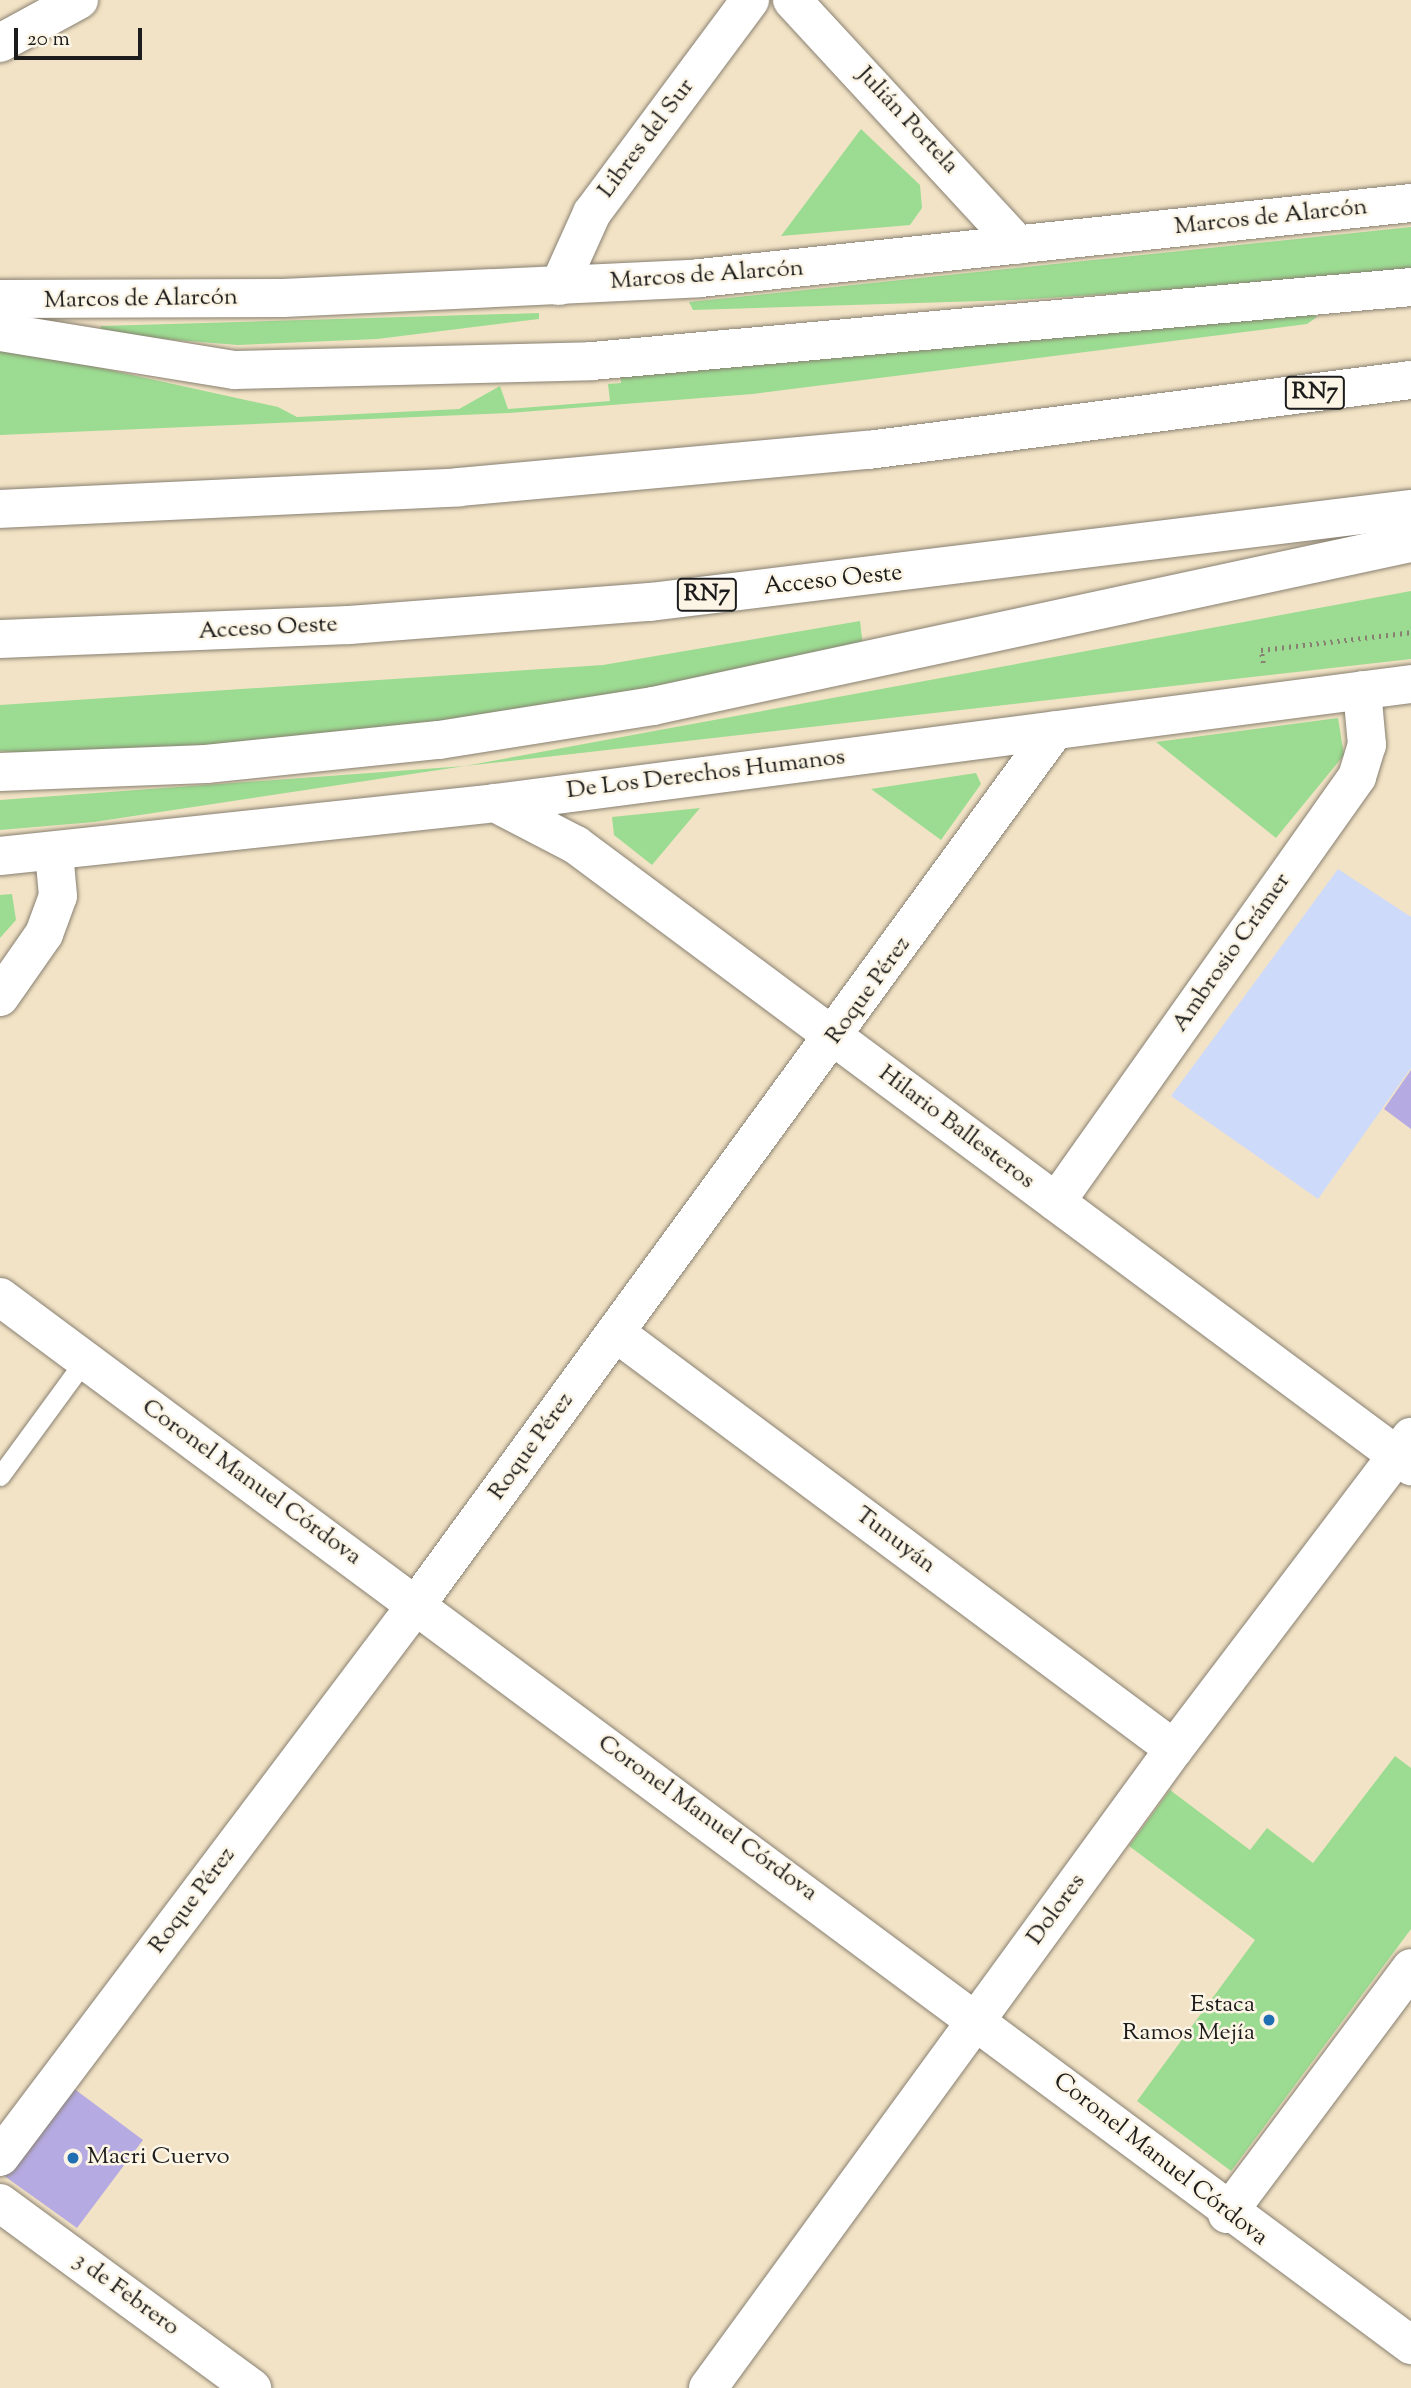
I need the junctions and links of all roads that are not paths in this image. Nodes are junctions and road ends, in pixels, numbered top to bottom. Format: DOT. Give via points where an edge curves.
graph roads {
  1 [pos="79,0"];
  2 [pos="750,0"];
  3 [pos="792,0"];
  4 [pos="0,43"];
  5 [pos="1410,201"];
  6 [pos="1018,245"];
  7 [pos="559,286"];
  8 [pos="1411,287"];
  9 [pos="0,299"];
  10 [pos="0,332"];
  11 [pos="1411,380"];
  12 [pos="0,509"];
  13 [pos="1411,509"];
  14 [pos="1411,543"];
  15 [pos="0,639"];
  16 [pos="1411,684"];
  17 [pos="1363,690"];
  18 [pos="1055,730"];
  19 [pos="0,772"];
  20 [pos="495,803"];
  21 [pos="54,852"];
  22 [pos="0,856"];
  23 [pos="0,997"];
  24 [pos="834,1038"];
  25 [pos="1056,1202"];
  26 [pos="0,1297"];
  27 [pos="617,1333"];
  28 [pos="85,1360"];
  29 [pos="1407,1452"];
  30 [pos="0,1476"];
  31 [pos="416,1605"];
  32 [pos="1174,1749"];
  33 [pos="1411,1968"];
  34 [pos="978,2018"];
  35 [pos="0,2157"];
  36 [pos="0,2203"];
  37 [pos="1227,2214"];
  38 [pos="1411,2345"];
  39 [pos="253,2388"];
  40 [pos="708,2388"];
  1 -- 4 [label="main road"];
  2 -- 7 [label="main road, Libres del Sur" via="592,213"];
  3 -- 6 [label="main road, Julián Portela"];
  5 -- 6 [label="main road, Marcos de Alarcón"];
  6 -- 7 [label="main road, Marcos de Alarcón" via="894,261"];
  7 -- 9 [label="main road, Marcos de Alarcón" via="63,303"];
  8 -- 10 [label="main road" via="593,361 234,370"];
  11 -- 12 [label="main road, RN7" via="868,450 459,487"];
  13 -- 15 [label="main road, Acceso Oeste / RN7" via="650,601 349,625"];
  14 -- 19 [label="main road" via="653,706 439,740 220,763"];
  16 -- 17 [label="main road, De Los Derechos Humanos"];
  17 -- 18 [label="main road, De Los Derechos Humanos"];
  17 -- 25 [label="main road, Ambrosio Crámer" via="1367,745 1357,776"];
  18 -- 20 [label="main road, De Los Derechos Humanos"];
  18 -- 24 [label="main road, Roque Pérez"];
  20 -- 21 [label="main road, De Los Derechos Humanos"];
  20 -- 24 [label="main road, Hilario Ballesteros" via="576,845"];
  21 -- 22 [label="main road, De Los Derechos Humanos"];
  21 -- 23 [label="main road" via="58,895 44,934"];
  24 -- 25 [label="main road, Hilario Ballesteros"];
  24 -- 27 [label="main road, Roque Pérez"];
  25 -- 29 [label="main road, Hilario Ballesteros"];
  26 -- 28 [label="main road, Coronel Manuel Córdova"];
  27 -- 31 [label="main road, Roque Pérez"];
  27 -- 32 [label="main road, Tunuyán"];
  28 -- 30 [label="lane"];
  28 -- 31 [label="main road, Coronel Manuel Córdova"];
  29 -- 32 [label="main road, Dolores"];
  31 -- 34 [label="main road, Coronel Manuel Córdova"];
  31 -- 35 [label="main road, Roque Pérez"];
  32 -- 34 [label="main road, Dolores"];
  33 -- 37 [label="main road"];
  34 -- 37 [label="main road, Coronel Manuel Córdova"];
  34 -- 40 [label="main road, Dolores"];
  36 -- 39 [label="main road, 3 de Febrero"];
  37 -- 38 [label="main road, Coronel Manuel Córdova"];
}
